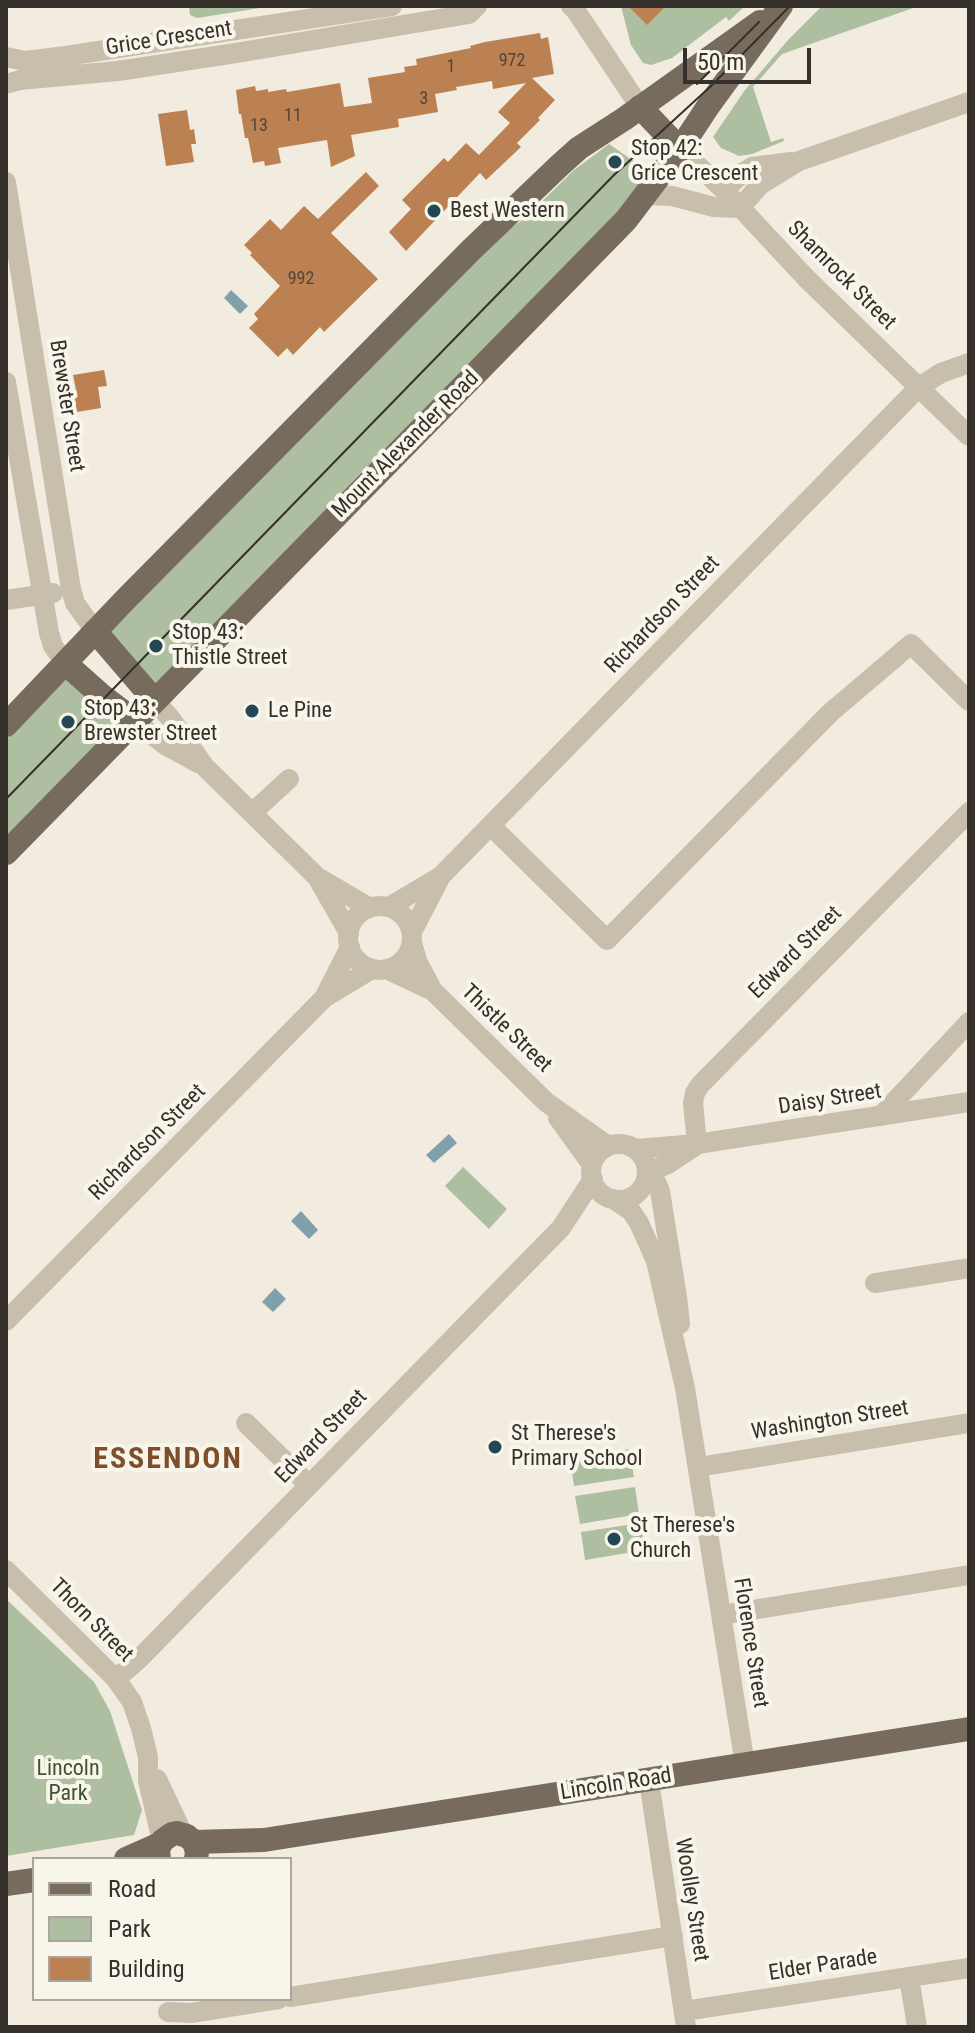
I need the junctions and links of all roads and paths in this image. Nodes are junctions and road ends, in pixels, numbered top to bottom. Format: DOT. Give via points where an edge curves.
graph roads {
  1 [pos="392,6"];
  2 [pos="477,6"];
  3 [pos="571,6"];
  4 [pos="778,9"];
  5 [pos="266,16"];
  6 [pos="346,24"];
  7 [pos="193,48"];
  8 [pos="6,57"];
  9 [pos="67,66"];
  10 [pos="6,84"];
  11 [pos="969,102"];
  12 [pos="640,107"];
  13 [pos="680,149"];
  14 [pos="799,161"];
  15 [pos="6,182"];
  16 [pos="724,190"];
  17 [pos="646,195"];
  18 [pos="740,208"];
  19 [pos="9,217"];
  20 [pos="969,363"];
  21 [pos="6,382"];
  22 [pos="919,387"];
  23 [pos="969,436"];
  24 [pos="51,465"];
  25 [pos="13,472"];
  26 [pos="71,589"];
  27 [pos="42,595"];
  28 [pos="6,600"];
  29 [pos="95,631"];
  30 [pos="65,663"];
  31 [pos="155,701"];
  32 [pos="969,701"];
  33 [pos="135,721"];
  34 [pos="6,725"];
  35 [pos="205,767"];
  36 [pos="289,779"];
  37 [pos="969,812"];
  38 [pos="252,813"];
  39 [pos="491,826"];
  40 [pos="6,853"];
  41 [pos="441,876"];
  42 [pos="317,877"];
  43 [pos="380,907"];
  44 [pos="412,937"];
  45 [pos="349,940"];
  46 [pos="379,969"];
  47 [pos="433,991"];
  48 [pos="324,998"];
  49 [pos="969,1022"];
  50 [pos="546,1102"];
  51 [pos="969,1102"];
  52 [pos="881,1116"];
  53 [pos="697,1144"];
  54 [pos="608,1146"];
  55 [pos="636,1149"];
  56 [pos="592,1172"];
  57 [pos="647,1174"];
  58 [pos="610,1198"];
  59 [pos="561,1228"];
  60 [pos="969,1268"];
  61 [pos="875,1283"];
  62 [pos="6,1321"];
  63 [pos="685,1388"];
  64 [pos="246,1423"];
  65 [pos="969,1423"];
  66 [pos="698,1467"];
  67 [pos="309,1485"];
  68 [pos="6,1570"];
  69 [pos="969,1575"];
  70 [pos="721,1615"];
  71 [pos="116,1679"];
  72 [pos="969,1729"];
  73 [pos="745,1765"];
  74 [pos="649,1781"];
  75 [pos="179,1848"];
  76 [pos="136,1857"];
  77 [pos="32,1880"];
  78 [pos="6,1884"];
  79 [pos="673,1936"];
  80 [pos="969,1968"];
  81 [pos="909,1977"];
  82 [pos="292,1997"];
  83 [pos="266,2001"];
  84 [pos="168,2013"];
  85 [pos="685,2019"];
  86 [pos="917,2027"];
  1 -- 6 [label="street, Grice Crescent"];
  2 -- 6 [label="street, Grice Crescent" via="469,14"];
  3 -- 12 [label="street"];
  4 -- 12 [label="main road, Mount Alexander Road"];
  4 -- 13 [label="main road, Mount Alexander Road"];
  5 -- 6 [label="street, Grice Crescent"];
  5 -- 7 [label="street, Grice Crescent"];
  6 -- 7 [label="street, Grice Crescent"];
  7 -- 9 [label="street, Grice Crescent"];
  8 -- 9 [label="street, Grice Crescent"];
  9 -- 10 [label="street, Grice Crescent"];
  11 -- 14 [label="street"];
  12 -- 13 [label="main road"];
  12 -- 29 [label="main road, Mount Alexander Road" via="579,148 486,235"];
  13 -- 16 [label="street, Shamrock Street"];
  13 -- 17 [label="main road, Mount Alexander Road"];
  14 -- 16 [label="street" via="752,167"];
  14 -- 18 [label="street" via="760,185"];
  15 -- 19 [label="street, Brewster Street"];
  16 -- 18 [label="street, Shamrock Street"];
  17 -- 18 [label="street"];
  17 -- 31 [label="main road, Mount Alexander Road"];
  18 -- 22 [label="street, Shamrock Street"];
  19 -- 24 [label="street, Brewster Street"];
  20 -- 22 [label="street, Richardson Street"];
  21 -- 25 [label="street"];
  22 -- 23 [label="street, Shamrock Street"];
  22 -- 39 [label="street, Richardson Street"];
  24 -- 25 [label="street"];
  24 -- 26 [label="street, Brewster Street"];
  25 -- 27 [label="street"];
  26 -- 27 [label="street"];
  26 -- 29 [label="street, Brewster Street"];
  27 -- 28 [label="street"];
  27 -- 30 [label="street" via="50,638"];
  29 -- 30 [label="main road, Mount Alexander Road"];
  29 -- 31 [label="main road"];
  30 -- 33 [label="main road"];
  30 -- 34 [label="main road, Mount Alexander Road"];
  31 -- 33 [label="main road, Mount Alexander Road"];
  31 -- 35 [label="street"];
  32 -- 39 [label="street" via="911,644 830,713 607,940"];
  33 -- 35 [label="street"];
  33 -- 40 [label="main road, Mount Alexander Road"];
  35 -- 38 [label="street"];
  36 -- 38 [label="street"];
  37 -- 53 [label="street, Edward Street" via="700,1085 693,1103"];
  38 -- 42 [label="street"];
  39 -- 41 [label="street, Richardson Street"];
  41 -- 43 [label="street, Richardson Street"];
  41 -- 44 [label="street, Richardson Street"];
  42 -- 43 [label="street"];
  42 -- 45 [label="street"];
  43 -- 44 [label="street" via="404,916"];
  43 -- 45 [label="street" via="356,917"];
  44 -- 46 [label="street" via="403,960"];
  44 -- 47 [label="street, Thistle Street"];
  45 -- 46 [label="street" via="362,964"];
  45 -- 48 [label="street, Richardson Street"];
  46 -- 47 [label="street, Thistle Street"];
  46 -- 48 [label="street, Richardson Street"];
  47 -- 50 [label="street, Thistle Street"];
  48 -- 62 [label="street, Richardson Street"];
  49 -- 52 [label="street"];
  50 -- 54 [label="street, Thistle Street"];
  50 -- 56 [label="street, Thistle Street"];
  51 -- 52 [label="street, Daisy Street"];
  52 -- 53 [label="street, Daisy Street"];
  53 -- 55 [label="street, Daisy Street"];
  53 -- 57 [label="street, Daisy Street"];
  54 -- 55 [label="street" via="622,1143"];
  54 -- 56 [label="street" via="595,1157"];
  55 -- 57 [label="street" via="645,1159"];
  56 -- 58 [label="street" via="600,1192"];
  56 -- 59 [label="street, Edward Street"];
  57 -- 58 [label="street" via="632,1197"];
  57 -- 63 [label="street, Florence Street" via="660,1191"];
  58 -- 59 [label="street, Edward Street"];
  58 -- 63 [label="street, Florence Street" via="631,1211 656,1261"];
  59 -- 67 [label="street, Edward Street"];
  60 -- 61 [label="street"];
  63 -- 66 [label="street, Florence Street"];
  64 -- 67 [label="street"];
  65 -- 66 [label="street, Washington Street"];
  66 -- 70 [label="street, Florence Street"];
  67 -- 71 [label="street, Edward Street"];
  68 -- 71 [label="street, Thorn Street"];
  69 -- 70 [label="street"];
  70 -- 73 [label="street, Florence Street"];
  71 -- 75 [label="street, Thorn Street" via="132,1702"];
  72 -- 73 [label="main road, Lincoln Road"];
  73 -- 74 [label="main road, Lincoln Road"];
  74 -- 75 [label="main road, Lincoln Road" via="264,1840"];
  74 -- 79 [label="street, Woolley Street"];
  75 -- 76 [label="main road, Lincoln Road"];
  77 -- 78 [label="main road"];
  79 -- 82 [label="street"];
  79 -- 85 [label="street, Woolley Street"];
  80 -- 81 [label="street, Elder Parade"];
  81 -- 85 [label="street, Elder Parade"];
  81 -- 86 [label="street"];
  83 -- 84 [label="street"];
}
